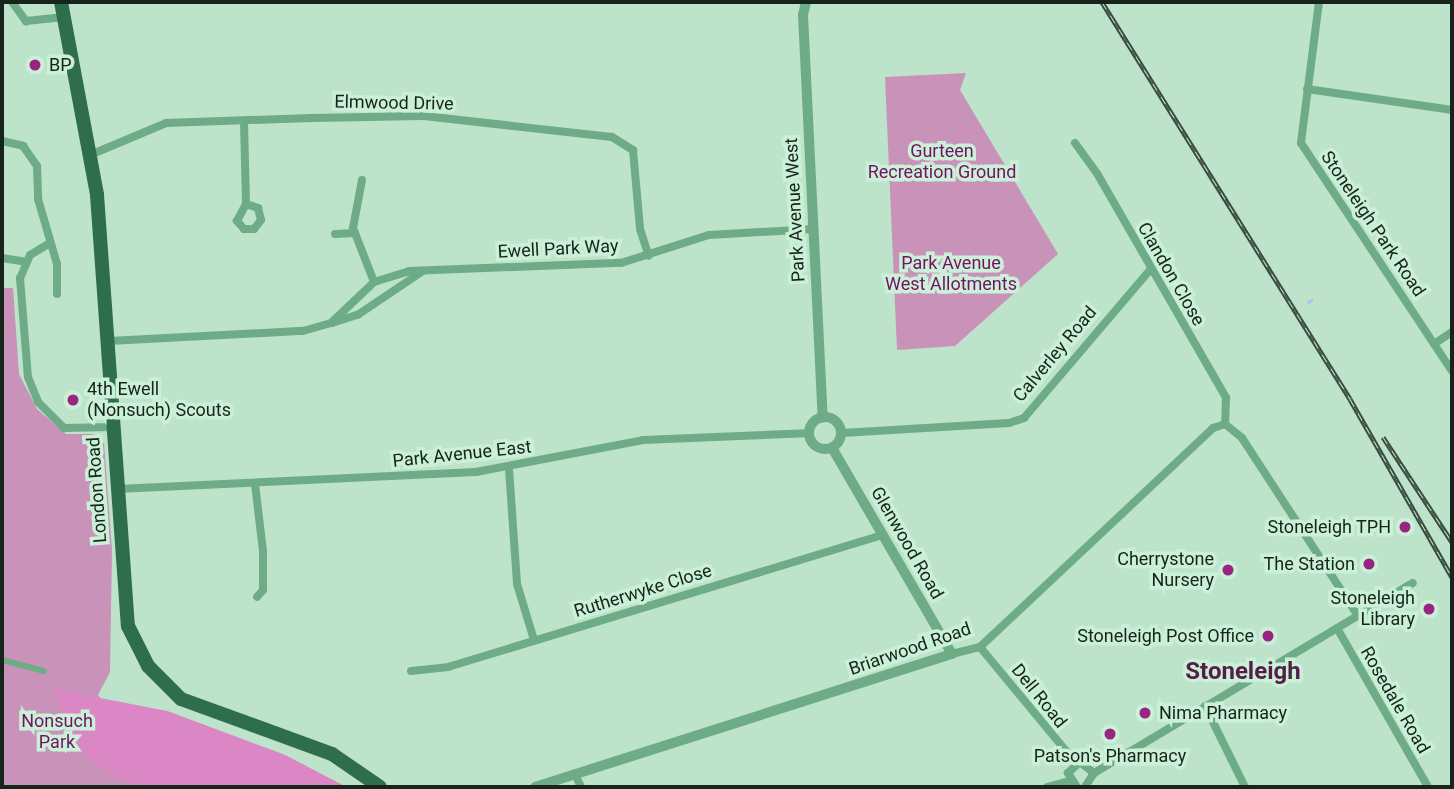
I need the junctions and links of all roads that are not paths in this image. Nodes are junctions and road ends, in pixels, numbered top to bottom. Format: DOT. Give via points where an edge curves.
graph roads {
  1 [pos="12,2"];
  2 [pos="807,2"];
  3 [pos="1319,2"];
  4 [pos="61,7"];
  5 [pos="1307,89"];
  6 [pos="1452,110"];
  7 [pos="244,121"];
  8 [pos="2,141"];
  9 [pos="1075,144"];
  10 [pos="90,155"];
  11 [pos="362,180"];
  12 [pos="246,204"];
  13 [pos="814,229"];
  14 [pos="355,233"];
  15 [pos="335,234"];
  16 [pos="50,243"];
  17 [pos="649,256"];
  18 [pos="2,258"];
  19 [pos="26,262"];
  20 [pos="425,270"];
  21 [pos="1150,270"];
  22 [pos="374,282"];
  23 [pos="57,294"];
  24 [pos="331,323"];
  25 [pos="1452,332"];
  26 [pos="109,341"];
  27 [pos="1434,344"];
  28 [pos="1452,370"];
  29 [pos="823,418"];
  30 [pos="1225,424"];
  31 [pos="113,427"];
  32 [pos="807,433"];
  33 [pos="842,433"];
  34 [pos="832,448"];
  35 [pos="509,469"];
  36 [pos="255,484"];
  37 [pos="117,489"];
  38 [pos="882,536"];
  39 [pos="1413,583"];
  40 [pos="257,597"];
  41 [pos="1358,616"];
  42 [pos="1337,628"];
  43 [pos="534,640"];
  44 [pos="980,648"];
  45 [pos="952,654"];
  46 [pos="2,660"];
  47 [pos="44,671"];
  48 [pos="411,671"];
  49 [pos="1205,706"];
  50 [pos="1076,763"];
  51 [pos="1094,773"];
  52 [pos="575,774"];
  53 [pos="1073,784"];
  54 [pos="380,787"];
  55 [pos="535,787"];
  56 [pos="580,787"];
  57 [pos="1046,787"];
  58 [pos="1085,787"];
  59 [pos="1245,787"];
  60 [pos="1428,787"];
  1 -- 4 [label="street" via="26,21"];
  2 -- 13 [label="street, Park Avenue West" via="803,15"];
  3 -- 5 [label="street, Stoneleigh Park Road"];
  4 -- 10 [label="highway, London Road"];
  5 -- 6 [label="street"];
  5 -- 27 [label="street, Stoneleigh Park Road" via="1300,132 1304,150"];
  7 -- 10 [label="street, Elmwood Drive" via="166,123"];
  7 -- 12 [label="street"];
  7 -- 17 [label="street, Elmwood Drive" via="424,116 624,141 636,162 640,229"];
  8 -- 16 [label="street" via="23,146 33,155 42,225"];
  9 -- 21 [label="street, Clandon Close" via="1098,174"];
  10 -- 26 [label="highway, London Road"];
  11 -- 14 [label="street" via="354,210"];
  13 -- 17 [label="street, Ewell Park Way" via="716,234"];
  13 -- 29 [label="street, Park Avenue West"];
  14 -- 15 [label="street"];
  14 -- 22 [label="street"];
  16 -- 19 [label="street"];
  16 -- 23 [label="street" via="59,277"];
  17 -- 20 [label="street, Ewell Park Way" via="621,263"];
  18 -- 19 [label="street"];
  19 -- 31 [label="street" via="20,278 24,359 38,402 64,428"];
  20 -- 22 [label="street, Ewell Park Way" via="394,273"];
  20 -- 24 [label="street, Ewell Park Way" via="359,314"];
  21 -- 30 [label="street, Clandon Close" via="1226,398"];
  21 -- 33 [label="street, Calverley Road" via="1024,418 1009,423"];
  22 -- 24 [label="street, Ewell Park Way"];
  24 -- 26 [label="street, Ewell Park Way" via="303,331"];
  25 -- 27 [label="street"];
  26 -- 31 [label="highway, London Road"];
  27 -- 28 [label="street, Stoneleigh Park Road"];
  29 -- 32 [label="street"];
  29 -- 33 [label="street" via="833,419"];
  30 -- 41 [label="street" via="1242,438"];
  30 -- 44 [label="street, Briarwood Road" via="1213,428"];
  31 -- 37 [label="highway, London Road"];
  32 -- 34 [label="street" via="817,446"];
  32 -- 35 [label="street, Park Avenue East" via="643,440"];
  33 -- 34 [label="street"];
  34 -- 38 [label="street, Glenwood Road"];
  35 -- 36 [label="street, Park Avenue East"];
  35 -- 43 [label="street" via="517,584"];
  36 -- 37 [label="street, Park Avenue East"];
  36 -- 40 [label="street" via="263,551 263,590"];
  37 -- 54 [label="highway, London Road" via="124,612 136,646 159,678 181,699 205,711 331,754"];
  38 -- 43 [label="street, Rutherwyke Close"];
  38 -- 45 [label="street, Glenwood Road"];
  39 -- 41 [label="street"];
  41 -- 42 [label="street"];
  42 -- 49 [label="street"];
  42 -- 60 [label="street, Rosedale Road" via="1360,676"];
  43 -- 48 [label="street, Rutherwyke Close" via="448,667"];
  44 -- 45 [label="street, Briarwood Road"];
  44 -- 50 [label="street, Dell Road"];
  45 -- 52 [label="street, Briarwood Road"];
  46 -- 47 [label="street"];
  49 -- 51 [label="street"];
  49 -- 59 [label="street"];
  50 -- 51 [label="street" via="1087,764"];
  50 -- 53 [label="street" via="1070,768"];
  51 -- 58 [label="street"];
  52 -- 55 [label="street, Briarwood Road"];
  52 -- 56 [label="street"];
  53 -- 57 [label="street"];
}
